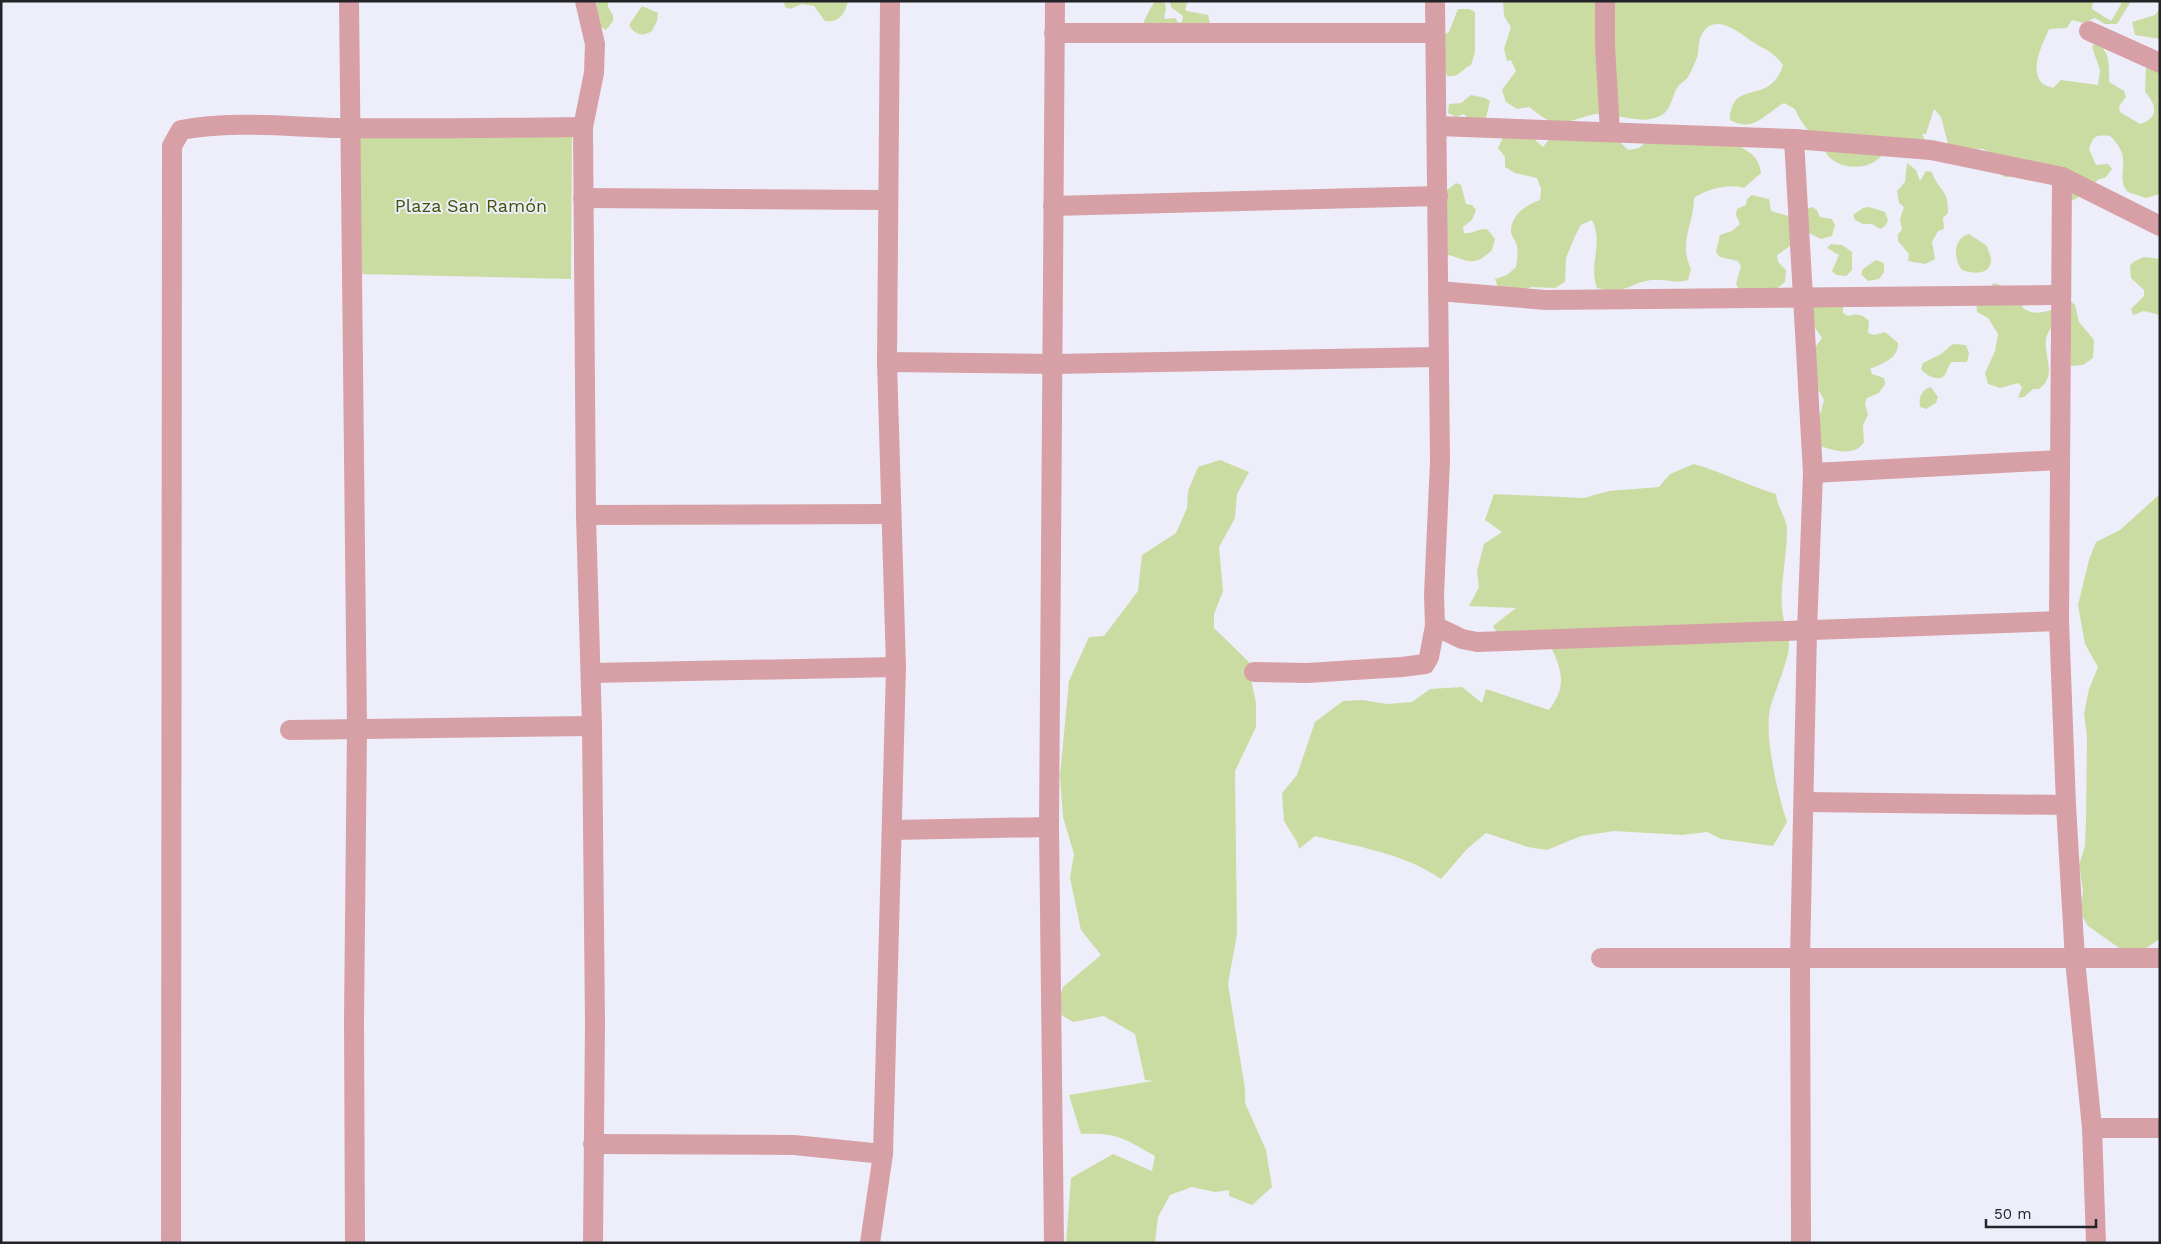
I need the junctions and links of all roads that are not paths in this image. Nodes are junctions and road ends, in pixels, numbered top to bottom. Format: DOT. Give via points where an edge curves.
graph roads {
  1 [pos="349,1"];
  2 [pos="585,1"];
  3 [pos="890,1"];
  4 [pos="1055,1"];
  5 [pos="1435,1"];
  6 [pos="1605,1"];
  7 [pos="2089,31"];
  8 [pos="1054,33"];
  9 [pos="1434,33"];
  10 [pos="2160,63"];
  11 [pos="1437,126"];
  12 [pos="583,127"];
  13 [pos="352,128"];
  14 [pos="1610,132"];
  15 [pos="1794,139"];
  16 [pos="2062,177"];
  17 [pos="1438,196"];
  18 [pos="583,198"];
  19 [pos="887,200"];
  20 [pos="1053,206"];
  21 [pos="2160,226"];
  22 [pos="1438,291"];
  23 [pos="2061,295"];
  24 [pos="1803,296"];
  25 [pos="1438,357"];
  26 [pos="887,362"];
  27 [pos="1052,364"];
  28 [pos="2059,460"];
  29 [pos="1813,473"];
  30 [pos="891,514"];
  31 [pos="586,515"];
  32 [pos="2059,621"];
  33 [pos="1435,626"];
  34 [pos="1807,631"];
  35 [pos="896,667"];
  36 [pos="1254,672"];
  37 [pos="591,673"];
  38 [pos="592,726"];
  39 [pos="357,729"];
  40 [pos="290,730"];
  41 [pos="1804,802"];
  42 [pos="2066,805"];
  43 [pos="1049,826"];
  44 [pos="892,830"];
  45 [pos="1601,958"];
  46 [pos="1800,958"];
  47 [pos="2160,958"];
  48 [pos="2075,960"];
  49 [pos="2092,1128"];
  50 [pos="2160,1128"];
  51 [pos="593,1144"];
  52 [pos="883,1154"];
  53 [pos="171,1243"];
  54 [pos="355,1243"];
  55 [pos="593,1243"];
  56 [pos="870,1243"];
  57 [pos="1054,1243"];
  58 [pos="1801,1243"];
  59 [pos="2096,1243"];
  1 -- 13 [label="street"];
  2 -- 12 [label="street" via="595,44 594,73"];
  3 -- 19 [label="street"];
  4 -- 8 [label="street"];
  5 -- 9 [label="street"];
  6 -- 14 [label="street"];
  7 -- 10 [label="street"];
  8 -- 9 [label="street"];
  8 -- 20 [label="street"];
  9 -- 11 [label="street"];
  11 -- 14 [label="street"];
  11 -- 17 [label="street"];
  12 -- 13 [label="street"];
  12 -- 18 [label="street"];
  13 -- 39 [label="street"];
  13 -- 53 [label="street" via="204,125 181,130 172,146"];
  14 -- 15 [label="street"];
  15 -- 16 [label="street" via="1931,150"];
  15 -- 24 [label="street"];
  16 -- 21 [label="street"];
  16 -- 23 [label="street"];
  17 -- 20 [label="street"];
  17 -- 22 [label="street"];
  18 -- 19 [label="street"];
  18 -- 31 [label="street"];
  19 -- 26 [label="street"];
  20 -- 27 [label="street"];
  22 -- 24 [label="street" via="1546,300"];
  22 -- 25 [label="street"];
  23 -- 24 [label="street"];
  23 -- 28 [label="street"];
  24 -- 29 [label="street"];
  25 -- 27 [label="street"];
  25 -- 33 [label="street" via="1440,460"];
  26 -- 27 [label="street"];
  26 -- 30 [label="street"];
  27 -- 43 [label="street"];
  28 -- 29 [label="street"];
  28 -- 32 [label="street"];
  29 -- 34 [label="street"];
  30 -- 31 [label="street"];
  30 -- 35 [label="street"];
  31 -- 37 [label="street"];
  32 -- 34 [label="street"];
  32 -- 42 [label="street"];
  33 -- 34 [label="street" via="1462,639 1477,642"];
  33 -- 36 [label="street" via="1429,657 1425,664 1418,666 1307,673"];
  34 -- 41 [label="street"];
  35 -- 37 [label="street"];
  35 -- 44 [label="street"];
  37 -- 38 [label="street"];
  38 -- 39 [label="street"];
  38 -- 51 [label="street"];
  39 -- 40 [label="street"];
  39 -- 54 [label="street"];
  41 -- 42 [label="street"];
  41 -- 46 [label="street"];
  42 -- 48 [label="street"];
  43 -- 44 [label="street"];
  43 -- 57 [label="street"];
  44 -- 52 [label="street"];
  45 -- 46 [label="street"];
  46 -- 48 [label="street"];
  46 -- 58 [label="street"];
  47 -- 48 [label="street"];
  48 -- 49 [label="street"];
  49 -- 50 [label="street"];
  49 -- 59 [label="street"];
  51 -- 52 [label="street" via="794,1145"];
  51 -- 55 [label="street"];
  52 -- 56 [label="street"];
}
